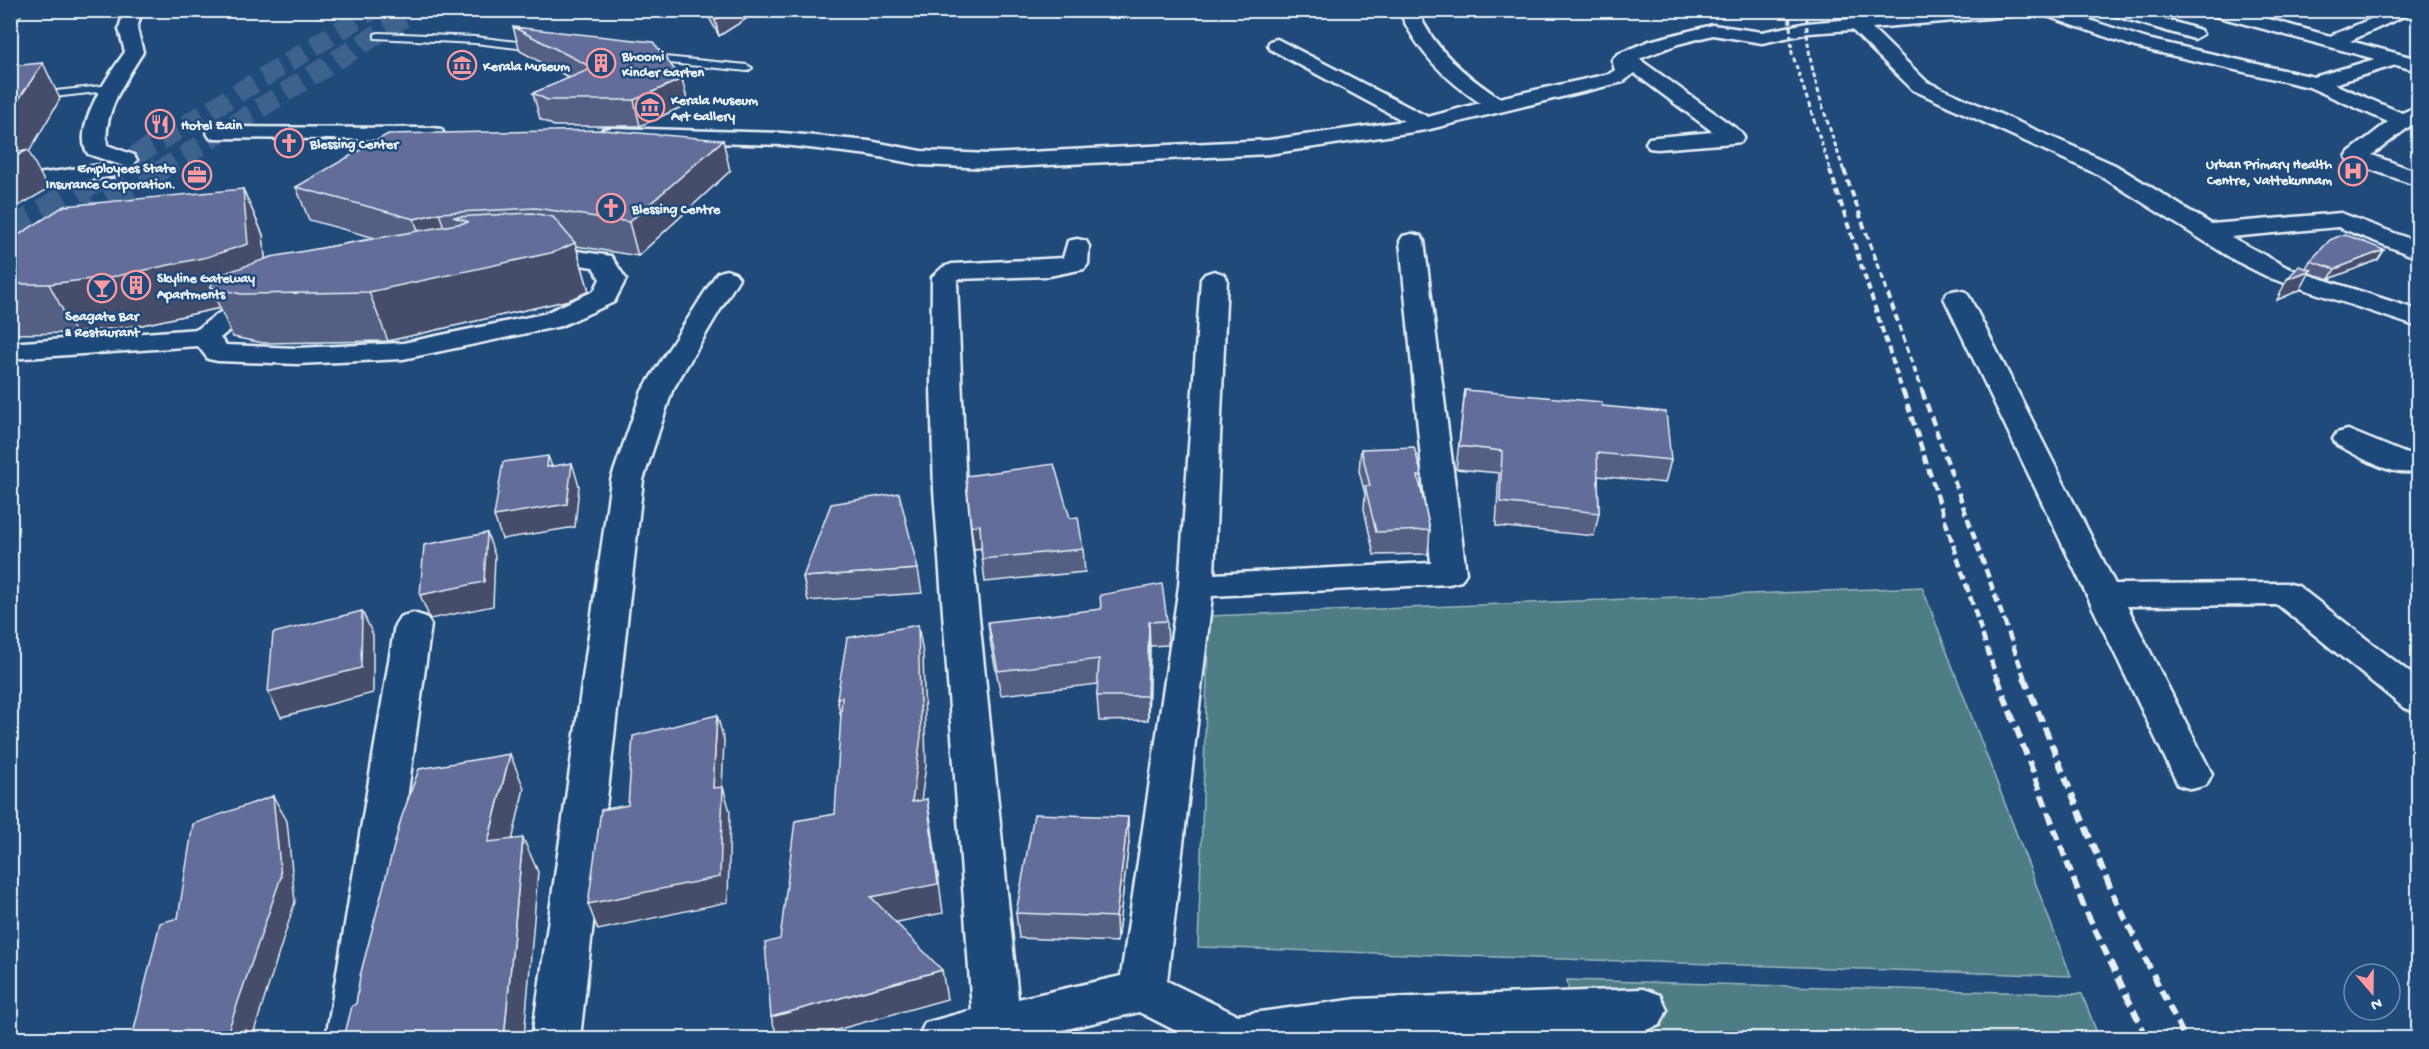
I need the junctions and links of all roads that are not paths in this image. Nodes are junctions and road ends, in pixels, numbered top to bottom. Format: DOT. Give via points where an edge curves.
graph roads {
  1 [pos="133,10"];
  2 [pos="1408,10"];
  3 [pos="1819,10"];
  4 [pos="2024,10"];
  5 [pos="2040,10"];
  6 [pos="2115,10"];
  7 [pos="2214,10"];
  8 [pos="2409,10"];
  9 [pos="2260,23"];
  10 [pos="1857,24"];
  11 [pos="1807,28"];
  12 [pos="2230,33"];
  13 [pos="379,36"];
  14 [pos="2327,41"];
  15 [pos="1277,45"];
  16 [pos="2293,49"];
  17 [pos="558,50"];
  18 [pos="2182,52"];
  19 [pos="2272,55"];
  20 [pos="629,57"];
  21 [pos="1625,58"];
  22 [pos="2396,59"];
  23 [pos="2241,65"];
  24 [pos="2418,65"];
  25 [pos="747,68"];
  26 [pos="2315,82"];
  27 [pos="111,88"];
  28 [pos="10,99"];
  29 [pos="1496,105"];
  30 [pos="2411,116"];
  31 [pos="1426,124"];
  32 [pos="218,133"];
  33 [pos="455,134"];
  34 [pos="595,134"];
  35 [pos="1657,143"];
  36 [pos="2418,179"];
  37 [pos="10,185"];
  38 [pos="2206,232"];
  39 [pos="1412,241"];
  40 [pos="1077,246"];
  41 [pos="2418,251"];
  42 [pos="511,253"];
  43 [pos="726,278"];
  44 [pos="1214,279"];
  45 [pos="293,294"];
  46 [pos="1958,298"];
  47 [pos="2418,319"];
  48 [pos="205,337"];
  49 [pos="10,351"];
  50 [pos="2349,439"];
  51 [pos="2418,461"];
  52 [pos="1196,586"];
  53 [pos="2103,595"];
  54 [pos="413,625"];
  55 [pos="2418,699"];
  56 [pos="2192,774"];
  57 [pos="1142,991"];
  58 [pos="1643,1010"];
  59 [pos="997,1025"];
  60 [pos="1545,1026"];
  61 [pos="350,1038"];
  62 [pos="556,1038"];
  63 [pos="942,1038"];
  64 [pos="1233,1038"];
  1 -- 27 [label="street" via="128,29 134,52"];
  2 -- 29 [label="street" via="1426,49 1456,77"];
  3 -- 11 [label="street"];
  4 -- 10 [label="street"];
  5 -- 18 [label="street"];
  6 -- 18 [label="street" via="2210,39"];
  7 -- 9 [label="street"];
  8 -- 14 [label="street"];
  9 -- 12 [label="street"];
  9 -- 14 [label="street"];
  10 -- 11 [label="street"];
  10 -- 38 [label="street" via="1920,86 2107,170"];
  11 -- 21 [label="street" via="1771,36 1734,35 1722,30 1689,35"];
  13 -- 17 [label="lane" via="475,39"];
  14 -- 16 [label="street"];
  14 -- 22 [label="street"];
  15 -- 31 [label="street"];
  18 -- 23 [label="street"];
  19 -- 23 [label="street"];
  20 -- 25 [label="lane"];
  21 -- 29 [label="street" via="1625,72 1616,78"];
  21 -- 35 [label="street" via="1733,137"];
  22 -- 24 [label="street"];
  22 -- 26 [label="street"];
  23 -- 26 [label="street"];
  26 -- 30 [label="street"];
  27 -- 28 [label="lane"];
  27 -- 37 [label="street" via="92,133 96,149 117,166"];
  29 -- 31 [label="street"];
  30 -- 36 [label="street" via="2357,157"];
  31 -- 34 [label="street" via="1269,147 989,161 921,158 869,148 783,140"];
  32 -- 33 [label="street"];
  38 -- 41 [label="street" via="2341,220"];
  38 -- 47 [label="street" via="2279,273"];
  39 -- 52 [label="street" via="1449,573"];
  40 -- 59 [label="street" via="1075,264 952,272 945,277 944,284 943,357 952,532 984,918"];
  42 -- 48 [label="street" via="546,251 602,261 613,279 605,296 551,320 403,351 297,356 218,353"];
  43 -- 62 [label="street" via="657,391 627,480"];
  44 -- 52 [label="street"];
  45 -- 48 [label="street" via="230,317"];
  46 -- 53 [label="street"];
  48 -- 49 [label="street"];
  50 -- 51 [label="street" via="2405,465"];
  52 -- 57 [label="street"];
  53 -- 55 [label="street" via="2286,594"];
  53 -- 56 [label="street"];
  54 -- 61 [label="street"];
  57 -- 59 [label="street"];
  57 -- 64 [label="street"];
  58 -- 60 [label="street"];
  59 -- 63 [label="street"];
  60 -- 64 [label="street" via="1357,1020"];
}
